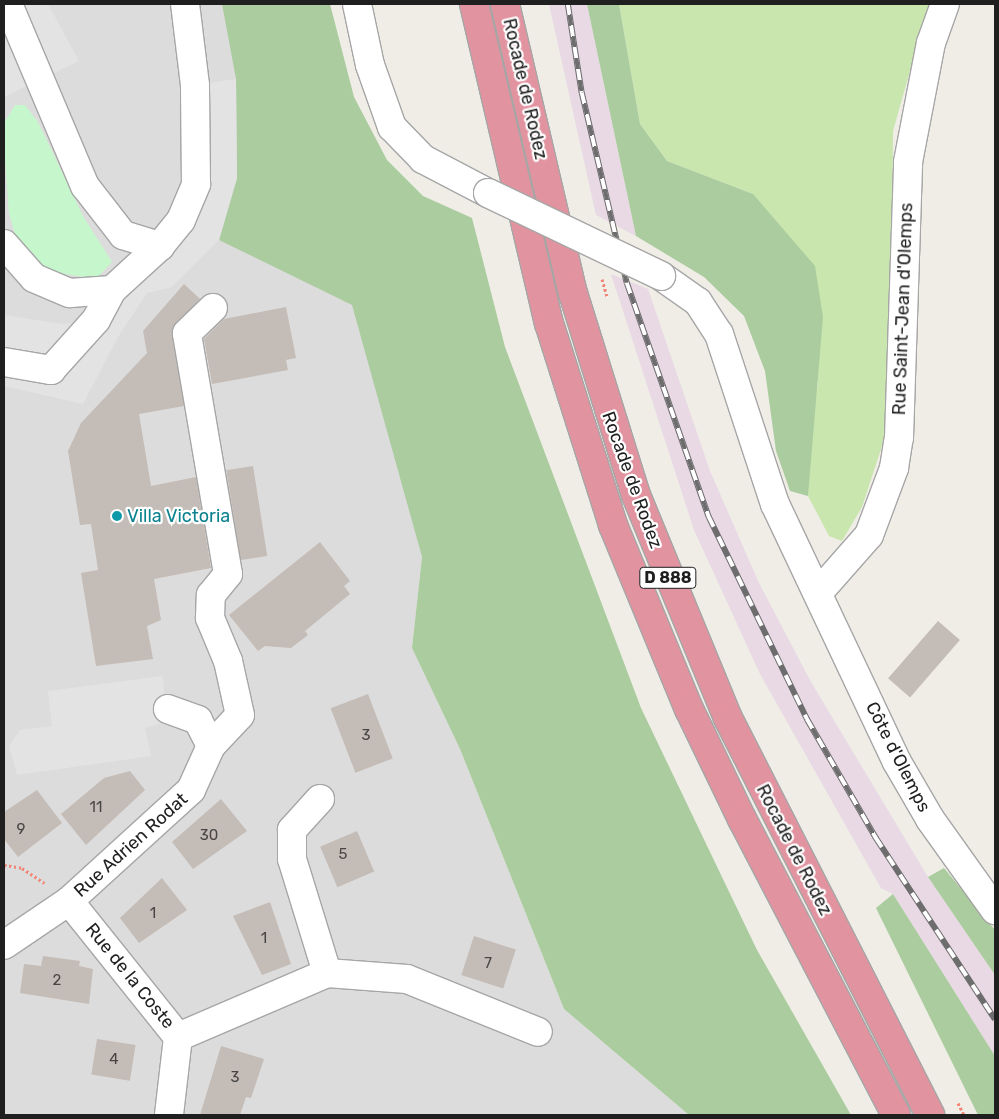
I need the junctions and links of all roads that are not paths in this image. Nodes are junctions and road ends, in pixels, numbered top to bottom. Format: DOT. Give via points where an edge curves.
graph roads {
  1 [pos="8,4"];
  2 [pos="185,4"];
  3 [pos="357,4"];
  4 [pos="474,4"];
  5 [pos="505,4"];
  6 [pos="945,4"];
  7 [pos="4,244"];
  8 [pos="160,246"];
  9 [pos="112,290"];
  10 [pos="213,308"];
  11 [pos="4,362"];
  12 [pos="818,594"];
  13 [pos="168,709"];
  14 [pos="211,746"];
  15 [pos="320,798"];
  16 [pos="69,901"];
  17 [pos="995,910"];
  18 [pos="4,945"];
  19 [pos="328,973"];
  20 [pos="538,1032"];
  21 [pos="178,1037"];
  22 [pos="169,1115"];
  23 [pos="896,1115"];
  24 [pos="930,1115"];
  1 -- 8 [label="street" via="85,186 123,235"];
  2 -- 8 [label="street" via="195,85 196,184 181,220"];
  3 -- 12 [label="street, Côte d'Olemps, bridge" via="370,65 392,127 423,159 661,276 698,302 720,334 775,504"];
  4 -- 23 [label="highway, Rocade de Rodez / D 888" via="549,323 613,525 686,700 742,820"];
  5 -- 24 [label="highway, Rocade de Rodez / D 888" via="573,293 636,495 728,718"];
  6 -- 12 [label="street, Rue Saint-Jean d'Olemps" via="931,43 908,162 899,438 894,468 869,535"];
  7 -- 9 [label="street" via="34,278 70,293"];
  8 -- 9 [label="street"];
  9 -- 11 [label="street" via="96,320 50,370"];
  10 -- 14 [label="street, Rue Adrien Rodat" via="187,332 228,574 211,595 210,618 228,660 240,716"];
  12 -- 17 [label="street, Côte d'Olemps" via="897,762 930,819"];
  13 -- 14 [label="street" via="198,720"];
  14 -- 16 [label="street, Rue Adrien Rodat" via="191,790"];
  15 -- 19 [label="street" via="292,830 292,859"];
  16 -- 18 [label="street, Rue Adrien Rodat"];
  16 -- 21 [label="street, Rue de la Coste"];
  19 -- 20 [label="street" via="407,979"];
  19 -- 21 [label="street"];
  21 -- 22 [label="street, Rue de la Coste"];
}
